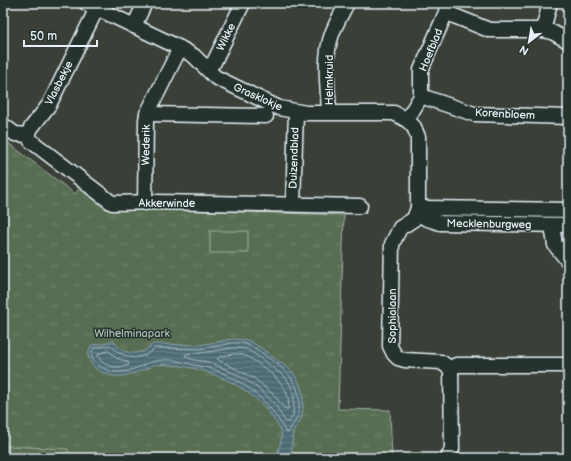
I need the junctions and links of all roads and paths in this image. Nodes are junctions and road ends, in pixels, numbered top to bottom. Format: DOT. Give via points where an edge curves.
graph roads {
  1 [pos="145,3"];
  2 [pos="243,3"];
  3 [pos="348,3"];
  4 [pos="550,3"];
  5 [pos="92,5"];
  6 [pos="448,8"];
  7 [pos="134,26"];
  8 [pos="542,30"];
  9 [pos="568,41"];
  10 [pos="180,48"];
  11 [pos="206,68"];
  12 [pos="421,96"];
  13 [pos="296,112"];
  14 [pos="329,112"];
  15 [pos="147,114"];
  16 [pos="266,116"];
  17 [pos="568,117"];
  18 [pos="407,120"];
  19 [pos="3,125"];
  20 [pos="28,135"];
  21 [pos="145,203"];
  22 [pos="293,204"];
  23 [pos="360,206"];
  24 [pos="421,208"];
  25 [pos="543,209"];
  26 [pos="568,210"];
  27 [pos="548,225"];
  28 [pos="568,225"];
  29 [pos="568,261"];
  30 [pos="568,365"];
  31 [pos="451,369"];
  32 [pos="448,458"];
  1 -- 7 [label="street"];
  2 -- 11 [label="street, Wikke" via="214,62"];
  3 -- 14 [label="street, Helmkruid" via="332,34 328,51"];
  4 -- 8 [label="street"];
  5 -- 7 [label="street, Grasklokje"];
  5 -- 20 [label="street, Vlasbekje" via="49,105"];
  6 -- 8 [label="street" via="489,30"];
  6 -- 12 [label="street, Hoefblad" via="421,70"];
  7 -- 10 [label="street, Grasklokje"];
  8 -- 9 [label="street" via="552,32"];
  10 -- 11 [label="street, Grasklokje" via="194,56"];
  10 -- 15 [label="street, Wederik"];
  11 -- 13 [label="street, Grasklokje" via="215,77 279,108"];
  12 -- 17 [label="street, Korenbloem" via="474,114"];
  12 -- 18 [label="street"];
  13 -- 14 [label="street, Grasklokje"];
  13 -- 22 [label="street, Duizendblad"];
  14 -- 18 [label="street, Grasklokje" via="394,113"];
  15 -- 16 [label="street, Grasklokje"];
  15 -- 21 [label="street, Wederik"];
  18 -- 24 [label="street" via="414,127 418,138"];
  19 -- 20 [label="street" via="15,134"];
  20 -- 21 [label="street, Akkerwinde" via="31,141 106,200 117,204"];
  21 -- 22 [label="street, Akkerwinde"];
  22 -- 23 [label="street, Akkerwinde"];
  24 -- 25 [label="street, Mecklenburgweg"];
  24 -- 27 [label="street, Mecklenburgweg" via="425,218 440,223"];
  24 -- 31 [label="street, Sophialaan" via="414,218 400,228 392,244 390,346 398,358 442,362"];
  25 -- 26 [label="street, Mecklenburgweg"];
  25 -- 27 [label="street, Mecklenburgweg"];
  27 -- 28 [label="street, Mecklenburgweg"];
  27 -- 29 [label="street" via="554,245"];
  30 -- 31 [label="street" via="456,365"];
  31 -- 32 [label="street" via="452,449"];
}
